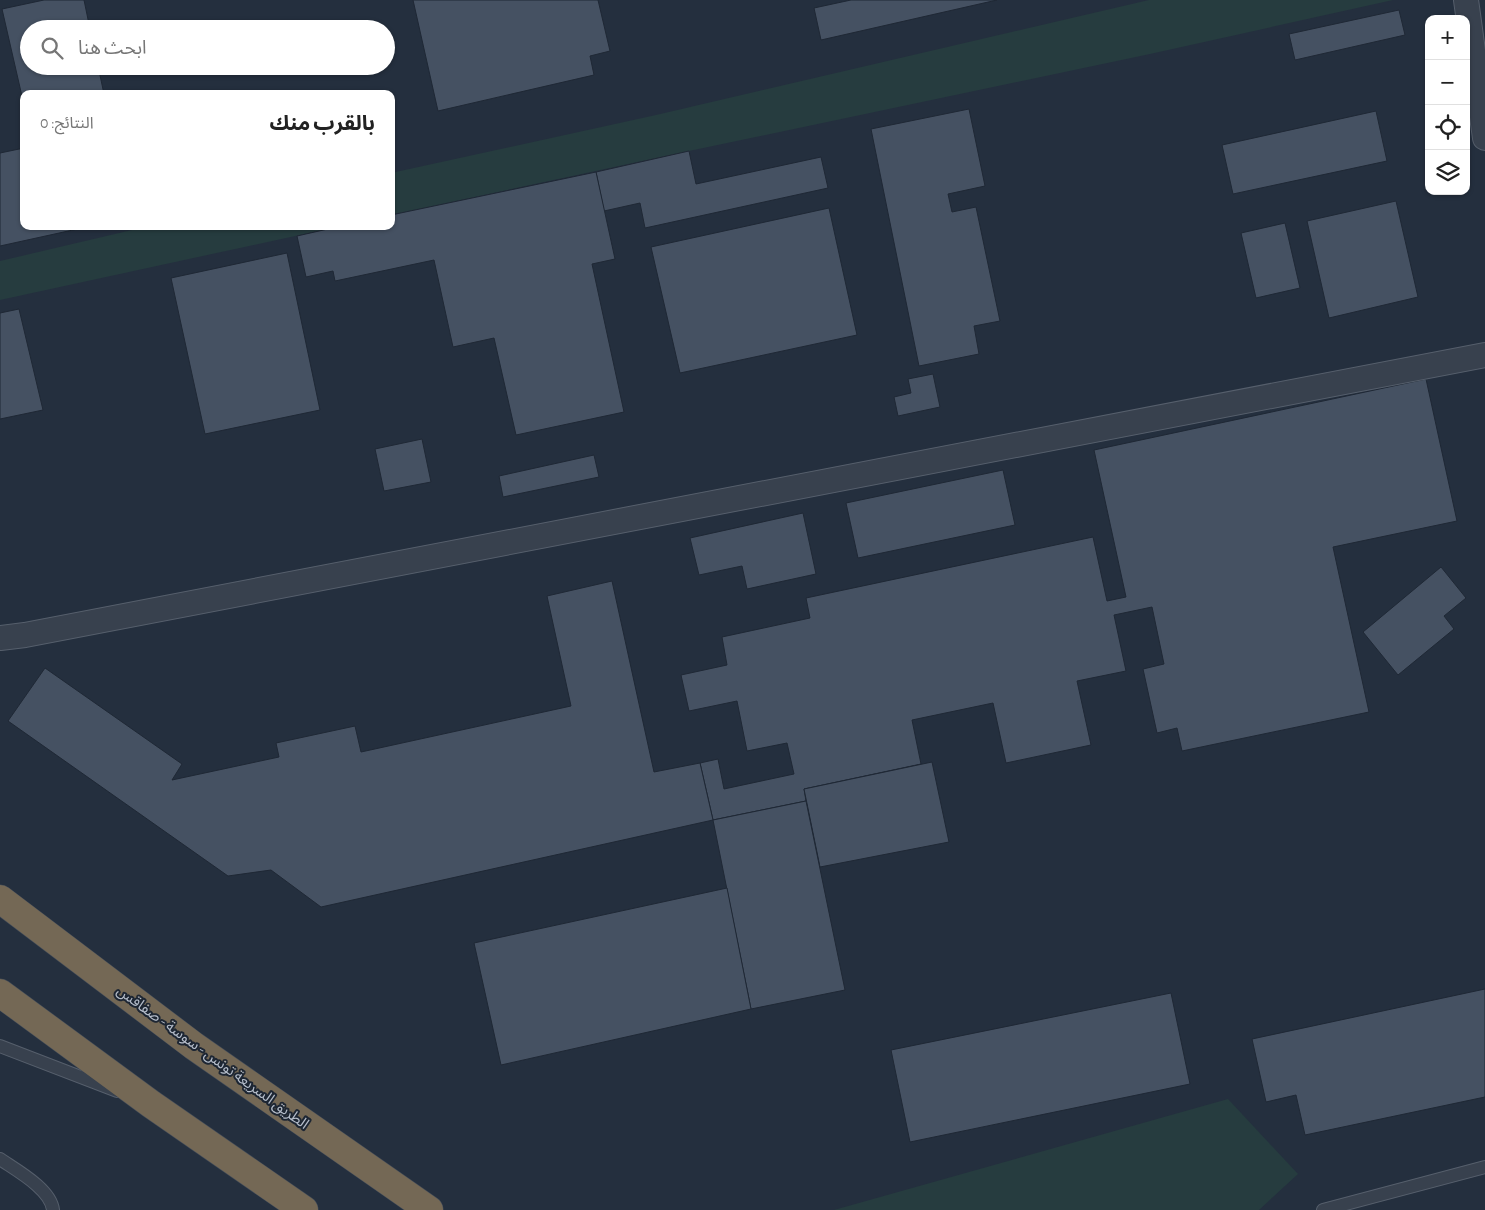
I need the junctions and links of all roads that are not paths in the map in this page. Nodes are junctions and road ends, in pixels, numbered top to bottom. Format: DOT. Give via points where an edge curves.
graph roads {
  1 [pos="1466,0"];
  2 [pos="1485,138"];
  3 [pos="1485,356"];
  4 [pos="0,638"];
  5 [pos="0,899"];
  6 [pos="0,994"];
  7 [pos="0,1046"];
  8 [pos="151,1104"];
  9 [pos="0,1159"];
  10 [pos="1485,1167"];
  11 [pos="53,1210"];
  12 [pos="304,1210"];
  13 [pos="429,1210"];
  14 [pos="1323,1210"];
  1 -- 2 [label="street"];
  3 -- 4 [label="street"];
  5 -- 13 [label="highway, الطريق السريعة تونس - سوسة - صفاقس" via="194,1046"];
  6 -- 8 [label="highway"];
  7 -- 8 [label="lane"];
  8 -- 12 [label="highway"];
  9 -- 11 [label="lane" via="39,1187 47,1195"];
  10 -- 14 [label="lane"];
}
